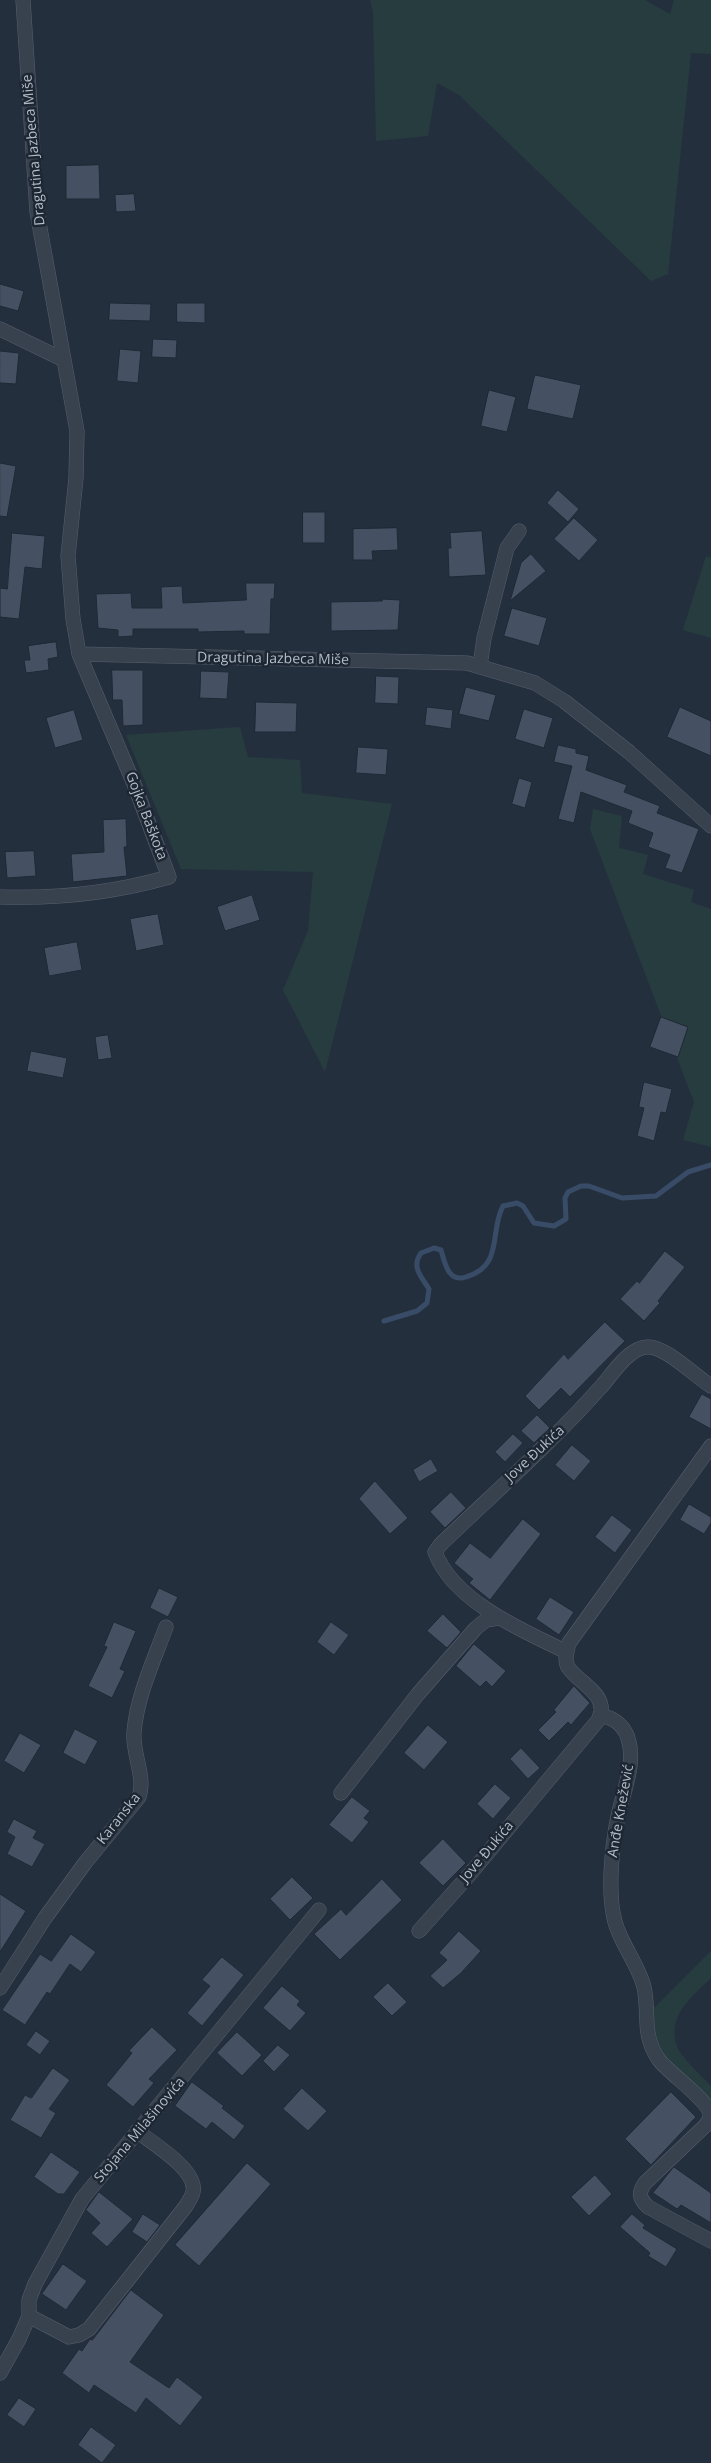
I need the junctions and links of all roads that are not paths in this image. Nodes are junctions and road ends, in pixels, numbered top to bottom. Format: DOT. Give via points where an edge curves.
graph roads {
  1 [pos="23,0"];
  2 [pos="0,329"];
  3 [pos="62,359"];
  4 [pos="519,531"];
  5 [pos="79,654"];
  6 [pos="480,666"];
  7 [pos="711,826"];
  8 [pos="0,897"];
  9 [pos="711,1386"];
  10 [pos="711,1446"];
  11 [pos="499,1618"];
  12 [pos="166,1627"];
  13 [pos="567,1652"];
  14 [pos="600,1716"];
  15 [pos="341,1793"];
  16 [pos="319,1910"];
  17 [pos="419,1931"];
  18 [pos="0,1988"];
  19 [pos="137,2131"];
  20 [pos="711,2241"];
  21 [pos="29,2316"];
  22 [pos="0,2372"];
  1 -- 3 [label="street, Dragutina Jazbeca Miše" via="37,212"];
  2 -- 3 [label="street"];
  3 -- 5 [label="street, Dragutina Jazbeca Miše" via="77,430 68,556"];
  4 -- 6 [label="street" via="507,548"];
  5 -- 6 [label="street, Dragutina Jazbeca Miše" via="467,663"];
  5 -- 8 [label="street, Gojka Baškota" via="169,877 106,892 54,898"];
  6 -- 7 [label="street, Dragutina Jazbeca Miše" via="535,683 564,701 629,752"];
  9 -- 11 [label="street, Jove Đukića" via="661,1350 649,1346 640,1348 621,1364 572,1420 440,1545 435,1552 461,1589"];
  10 -- 13 [label="street" via="573,1637"];
  11 -- 13 [label="street, Jove Đukića"];
  11 -- 15 [label="street" via="486,1620 476,1628 418,1694"];
  12 -- 18 [label="street, Karanska" via="145,1686 134,1732 134,1751 141,1783 139,1797 84,1863"];
  13 -- 14 [label="street" via="568,1667 597,1696 601,1704"];
  14 -- 17 [label="street, Jove Đukića"];
  14 -- 20 [label="street, Anđe Knežević" via="618,1722 629,1742 629,1764 617,1818 612,1864 614,1921 644,1986 651,2048 662,2064 705,2103 710,2112 706,2124 645,2183 639,2191 640,2200"];
  16 -- 19 [label="street, Stojana Milašinovića"];
  19 -- 21 [label="street, Stojana Milašinovića" via="82,2199 51,2252 29,2300"];
  19 -- 21 [label="street" via="186,2169 192,2180 193,2192 186,2206 89,2329 69,2337"];
  21 -- 22 [label="street, Stojana Milašinovića" via="20,2339"];
}
